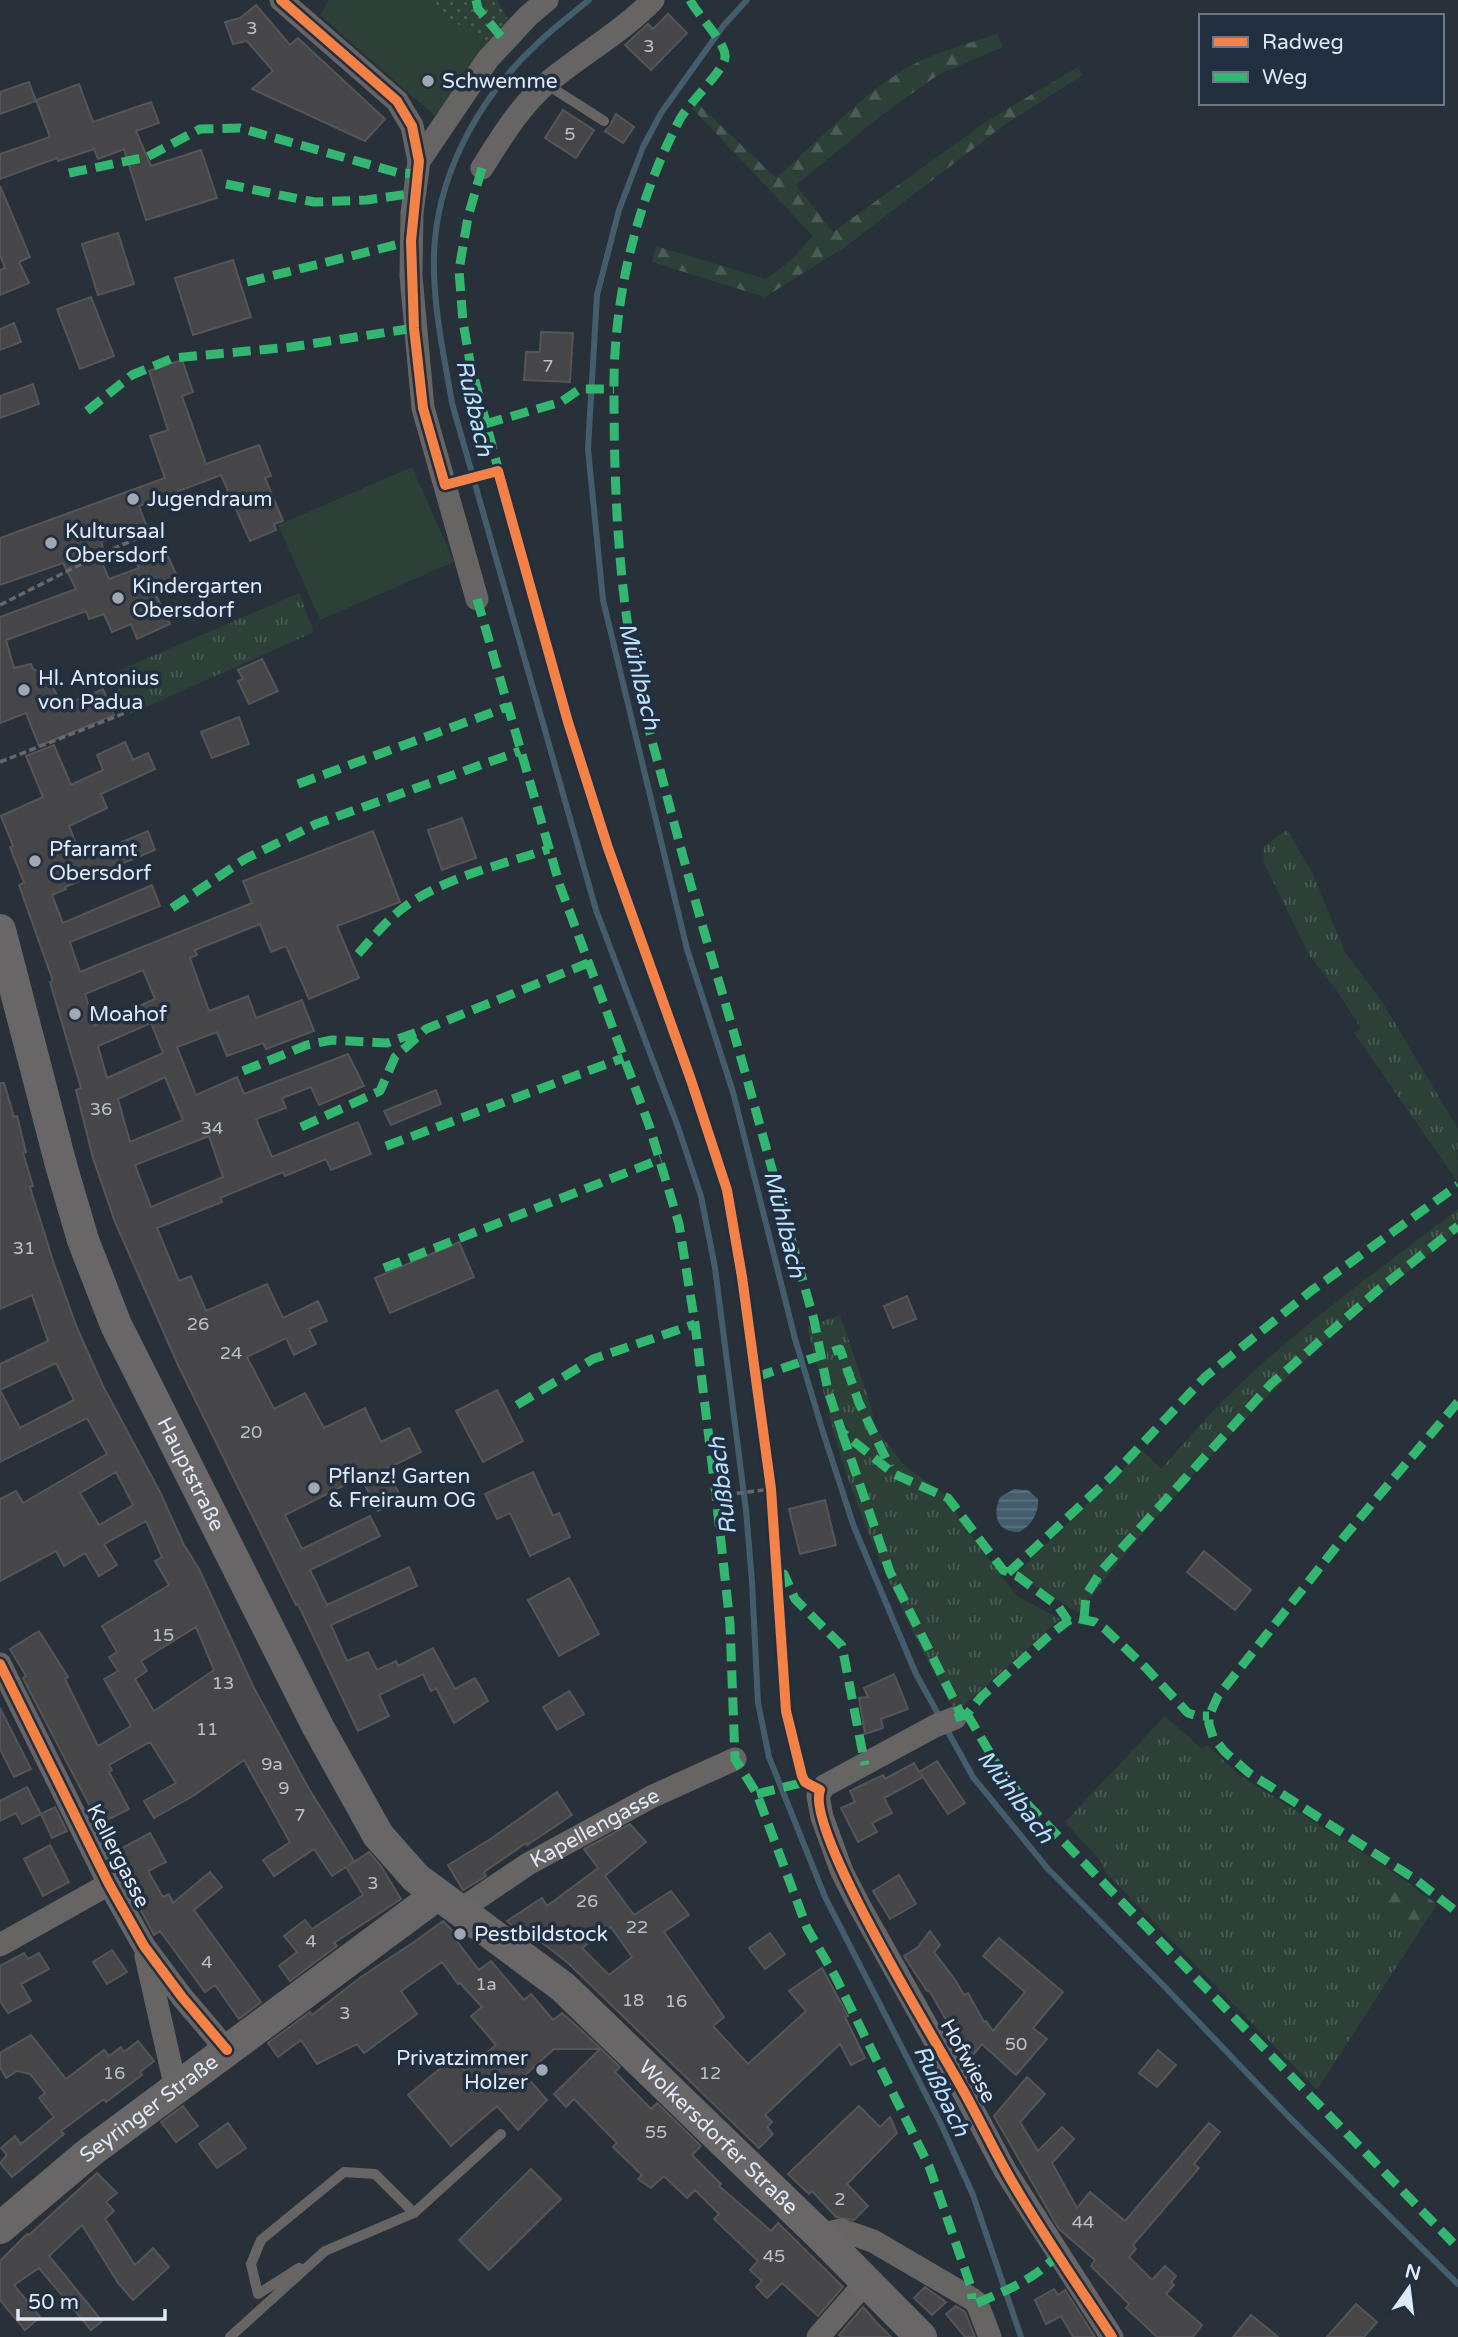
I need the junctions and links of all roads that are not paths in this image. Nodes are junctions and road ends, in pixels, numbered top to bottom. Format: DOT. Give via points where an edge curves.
graph roads {
  1 [pos="281,0"];
  2 [pos="547,0"];
  3 [pos="653,0"];
  4 [pos="546,84"];
  5 [pos="604,121"];
  6 [pos="419,160"];
  7 [pos="482,168"];
  8 [pos="477,599"];
  9 [pos="0,930"];
  10 [pos="0,1664"];
  11 [pos="945,1722"];
  12 [pos="735,1759"];
  13 [pos="109,1884"];
  14 [pos="448,1903"];
  15 [pos="0,1945"];
  16 [pos="144,1946"];
  17 [pos="509,1946"];
  18 [pos="227,2050"];
  19 [pos="176,2089"];
  20 [pos="501,2134"];
  21 [pos="414,2213"];
  22 [pos="0,2228"];
  23 [pos="820,2235"];
  24 [pos="325,2251"];
  25 [pos="866,2282"];
  26 [pos="230,2337"];
  27 [pos="818,2337"];
  28 [pos="921,2337"];
  29 [pos="990,2337"];
  30 [pos="1112,2337"];
  1 -- 6 [label="street" via="397,102 412,126"];
  2 -- 6 [label="street" via="488,59"];
  3 -- 4 [label="street"];
  4 -- 5 [label="lane"];
  4 -- 7 [label="street" via="512,121"];
  6 -- 8 [label="street" via="411,276 423,408"];
  9 -- 14 [label="main road, Hauptstraße" via="61,1166 83,1240 117,1325 318,1727 378,1835 404,1867"];
  10 -- 13 [label="street, Kellergasse"];
  11 -- 30 [label="street, Hofwiese" via="824,1786 818,1796 822,1817 859,1905 1006,2172"];
  12 -- 14 [label="street, Kapellengasse" via="651,1797"];
  13 -- 15 [label="street"];
  13 -- 16 [label="street, Kellergasse"];
  14 -- 17 [label="main road, Hauptstraße"];
  14 -- 18 [label="main road, Seyringer Straße"];
  16 -- 18 [label="street, Kellergasse"];
  16 -- 19 [label="street, Kellergasse"];
  17 -- 23 [label="main road, Wolkersdorfer Straße" via="563,1987"];
  18 -- 19 [label="main road, Seyringer Straße"];
  19 -- 22 [label="main road, Seyringer Straße" via="90,2152"];
  20 -- 21 [label="lane"];
  21 -- 24 [label="lane"];
  21 -- 24 [label="lane" via="375,2174 344,2172 261,2239 251,2264 258,2294"];
  23 -- 25 [label="main road, Wolkersdorfer Straße"];
  23 -- 29 [label="street" via="841,2230 873,2241 972,2299"];
  24 -- 26 [label="lane"];
  25 -- 27 [label="street"];
  25 -- 28 [label="main road, Wolkersdorfer Straße"];
}
